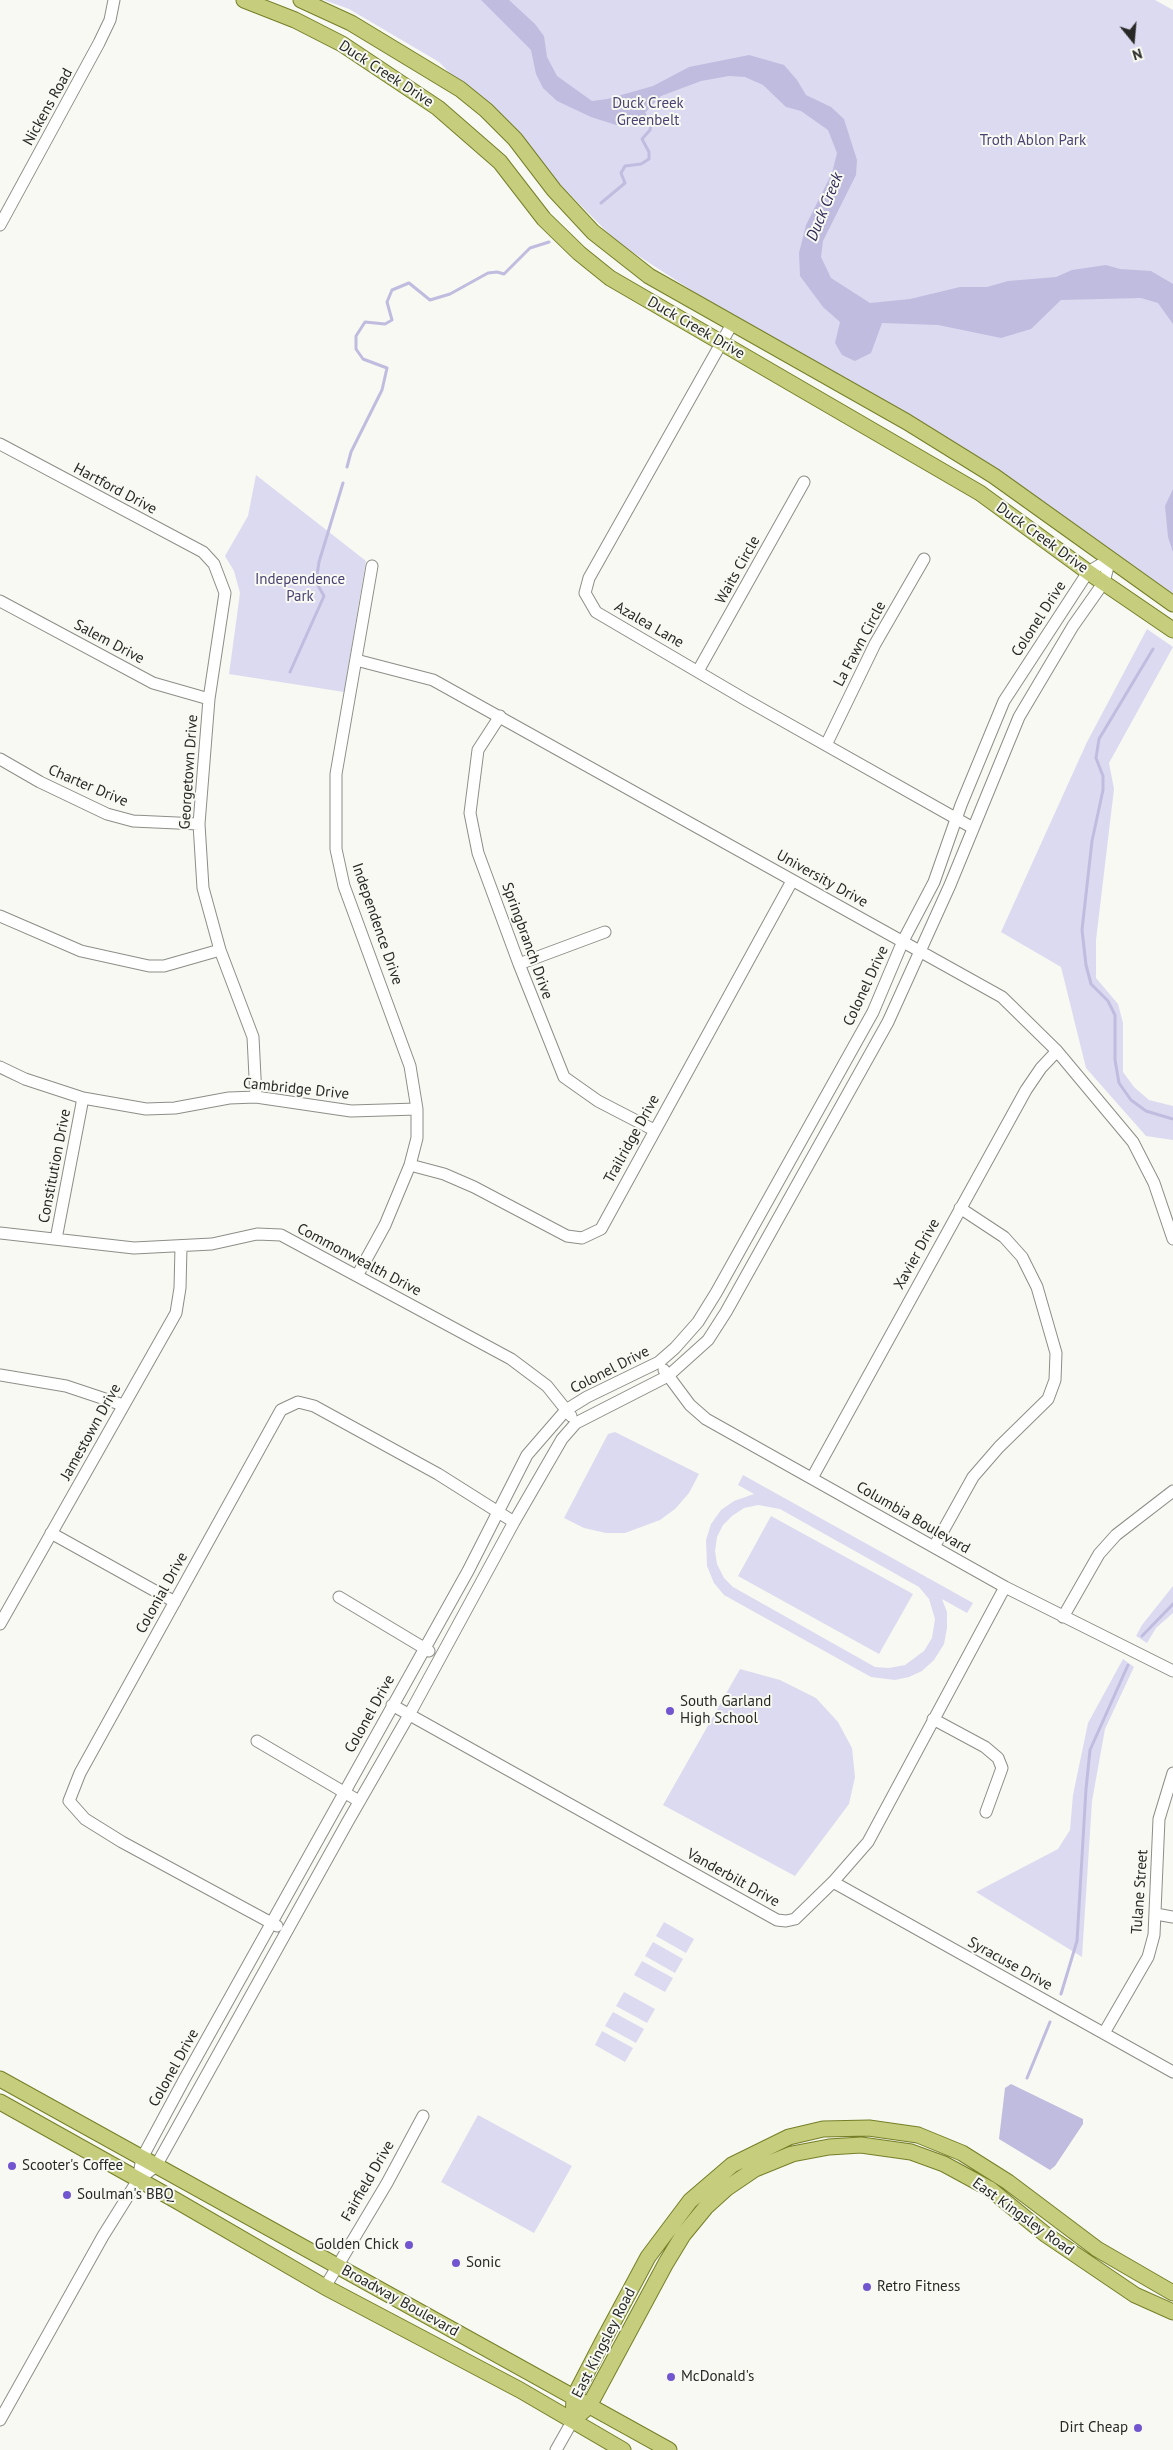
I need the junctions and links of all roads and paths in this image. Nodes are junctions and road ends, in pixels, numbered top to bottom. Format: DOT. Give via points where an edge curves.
graph roads {
  1 [pos="114,0"];
  2 [pos="244,0"];
  3 [pos="301,0"];
  4 [pos="0,225"];
  5 [pos="732,324"];
  6 [pos="721,344"];
  7 [pos="0,444"];
  8 [pos="804,482"];
  9 [pos="924,559"];
  10 [pos="1110,559"];
  11 [pos="214,564"];
  12 [pos="372,566"];
  13 [pos="1088,572"];
  14 [pos="1104,582"];
  15 [pos="0,601"];
  16 [pos="1173,604"];
  17 [pos="1173,630"];
  18 [pos="356,660"];
  19 [pos="698,671"];
  20 [pos="209,699"];
  21 [pos="500,716"];
  22 [pos="826,745"];
  23 [pos="0,759"];
  24 [pos="956,819"];
  25 [pos="199,824"];
  26 [pos="973,828"];
  27 [pos="792,881"];
  28 [pos="0,916"];
  29 [pos="605,932"];
  30 [pos="903,941"];
  31 [pos="220,950"];
  32 [pos="920,951"];
  33 [pos="519,964"];
  34 [pos="1057,1051"];
  35 [pos="0,1067"];
  36 [pos="256,1097"];
  37 [pos="83,1098"];
  38 [pos="417,1109"];
  39 [pos="654,1130"];
  40 [pos="410,1165"];
  41 [pos="960,1208"];
  42 [pos="0,1233"];
  43 [pos="56,1239"];
  44 [pos="1173,1239"];
  45 [pos="181,1247"];
  46 [pos="356,1276"];
  47 [pos="659,1362"];
  48 [pos="0,1375"];
  49 [pos="668,1376"];
  50 [pos="123,1405"];
  51 [pos="566,1410"];
  52 [pos="576,1423"];
  53 [pos="812,1478"];
  54 [pos="1173,1490"];
  55 [pos="496,1512"];
  56 [pos="514,1522"];
  57 [pos="51,1533"];
  58 [pos="934,1547"];
  59 [pos="1005,1588"];
  60 [pos="339,1597"];
  61 [pos="175,1602"];
  62 [pos="1063,1617"];
  63 [pos="0,1624"];
  64 [pos="424,1648"];
  65 [pos="440,1657"];
  66 [pos="1173,1671"];
  67 [pos="392,1705"];
  68 [pos="409,1715"];
  69 [pos="933,1719"];
  70 [pos="257,1741"];
  71 [pos="1173,1773"];
  72 [pos="344,1791"];
  73 [pos="359,1801"];
  74 [pos="986,1812"];
  75 [pos="833,1882"];
  76 [pos="1156,1914"];
  77 [pos="1173,1917"];
  78 [pos="272,1923"];
  79 [pos="287,1931"];
  80 [pos="1104,2033"];
  81 [pos="1173,2072"];
  82 [pos="0,2079"];
  83 [pos="28,2095"];
  84 [pos="0,2102"];
  85 [pos="18,2112"];
  86 [pos="423,2116"];
  87 [pos="142,2158"];
  88 [pos="156,2166"];
  89 [pos="138,2180"];
  90 [pos="259,2223"];
  91 [pos="247,2242"];
  92 [pos="336,2266"];
  93 [pos="325,2287"];
  94 [pos="1173,2293"];
  95 [pos="1173,2312"];
  96 [pos="471,2341"];
  97 [pos="460,2358"];
  98 [pos="574,2397"];
  99 [pos="589,2406"];
  100 [pos="0,2420"];
  101 [pos="573,2420"];
  102 [pos="556,2450"];
  103 [pos="623,2450"];
  104 [pos="669,2450"];
  1 -- 4 [label="street, Nickens Road" via="110,20 95,52"];
  2 -- 6 [label="main road, Duck Creek Drive" via="295,20 342,44 438,108 500,162 544,219 579,254 610,278"];
  3 -- 5 [label="main road, Duck Creek Drive" via="351,23 460,89 515,139 554,190 593,232 649,276"];
  5 -- 6 [label="street, Azalea Lane"];
  5 -- 10 [label="main road, Duck Creek Drive" via="907,422 994,476"];
  6 -- 13 [label="main road, Duck Creek Drive" via="980,493"];
  6 -- 19 [label="street, Azalea Lane" via="589,578 585,593 596,612"];
  7 -- 11 [label="street, Hartford Drive" via="203,552"];
  8 -- 19 [label="street, Waits Circle"];
  9 -- 22 [label="street, La Fawn Circle" via="875,644"];
  10 -- 13 [label="street, Colonel Drive"];
  10 -- 14 [label="street, Colonel Drive"];
  10 -- 16 [label="main road, Duck Creek Drive"];
  11 -- 20 [label="street, Georgetown Drive" via="225,593"];
  12 -- 18 [label="street, Independence Drive"];
  13 -- 14 [label="main road, Duck Creek Drive"];
  13 -- 24 [label="street, Colonel Drive" via="1004,701"];
  14 -- 17 [label="main road, Duck Creek Drive"];
  14 -- 26 [label="street, Colonel Drive" via="1019,717"];
  15 -- 20 [label="street, Salem Drive" via="154,683"];
  18 -- 21 [label="street, University Drive" via="433,680"];
  18 -- 38 [label="street, Independence Drive" via="336,774 336,849 344,886 410,1066"];
  19 -- 22 [label="street, Azalea Lane"];
  20 -- 25 [label="street, Georgetown Drive"];
  21 -- 27 [label="street, University Drive"];
  21 -- 33 [label="street, Springbranch Drive" via="478,750 470,813 478,853"];
  22 -- 24 [label="street, Azalea Lane"];
  23 -- 25 [label="street, Charter Drive" via="107,814 133,821"];
  24 -- 26 [label="street, Azalea Lane"];
  24 -- 30 [label="street, Colonel Drive" via="934,882"];
  25 -- 31 [label="street, Georgetown Drive" via="203,888"];
  26 -- 32 [label="street, Colonel Drive"];
  27 -- 30 [label="street, University Drive"];
  27 -- 39 [label="street, Trailridge Drive"];
  28 -- 31 [label="street" via="81,951 149,966 164,966"];
  29 -- 33 [label="street"];
  30 -- 32 [label="street, University Drive"];
  30 -- 47 [label="street, Colonel Drive" via="873,1012 716,1294 698,1322"];
  31 -- 36 [label="street, Georgetown Drive" via="253,1037"];
  32 -- 34 [label="street, University Drive" via="1002,997"];
  32 -- 49 [label="street, Colonel Drive" via="868,1059 726,1312 708,1340"];
  33 -- 39 [label="street, Springbranch Drive" via="564,1077 598,1101"];
  34 -- 41 [label="street, Xavier Drive" via="1026,1090"];
  34 -- 44 [label="street, University Drive" via="1133,1142 1154,1183"];
  35 -- 37 [label="street, Cambridge Drive"];
  36 -- 37 [label="street, Cambridge Drive" via="146,1109"];
  36 -- 38 [label="street, Cambridge Drive" via="351,1111"];
  37 -- 43 [label="street, Constitution Drive"];
  38 -- 40 [label="street, Independence Drive" via="417,1138"];
  39 -- 40 [label="street, Trailridge Drive" via="601,1229 582,1238 566,1236 444,1174"];
  40 -- 46 [label="street, Independence Drive" via="385,1225"];
  41 -- 53 [label="street, Xavier Drive"];
  41 -- 58 [label="street" via="1004,1237 1022,1257 1037,1287 1056,1354 1055,1380 1048,1399 973,1477"];
  42 -- 43 [label="street, Commonwealth Drive"];
  43 -- 45 [label="street, Commonwealth Drive" via="134,1248"];
  45 -- 46 [label="street, Commonwealth Drive" via="257,1234 281,1235"];
  45 -- 50 [label="street, Jamestown Drive" via="176,1313"];
  46 -- 51 [label="street, Commonwealth Drive" via="511,1359 548,1386"];
  47 -- 49 [label="street, Columbia Boulevard"];
  47 -- 51 [label="street, Colonel Drive"];
  48 -- 50 [label="street" via="66,1386"];
  49 -- 52 [label="street, Colonel Drive"];
  49 -- 53 [label="street, Columbia Boulevard" via="690,1406 706,1419"];
  50 -- 57 [label="street, Jamestown Drive"];
  51 -- 52 [label="street, Commonwealth Drive"];
  51 -- 55 [label="street, Colonel Drive" via="527,1455"];
  52 -- 56 [label="street, Colonel Drive" via="562,1439"];
  53 -- 58 [label="street, Columbia Boulevard"];
  54 -- 62 [label="street" via="1116,1535 1099,1554"];
  55 -- 56 [label="street, Colonial Drive"];
  55 -- 61 [label="street, Colonial Drive" via="438,1474 314,1406 298,1402 281,1410"];
  55 -- 64 [label="street, Colonel Drive" via="468,1571"];
  56 -- 65 [label="street, Colonel Drive"];
  57 -- 61 [label="street"];
  57 -- 63 [label="street, Jamestown Drive"];
  58 -- 59 [label="street, Columbia Boulevard"];
  59 -- 62 [label="street, Columbia Boulevard"];
  59 -- 69 [label="street, Vanderbilt Drive"];
  60 -- 64 [label="street"];
  61 -- 78 [label="street, Colonial Drive" via="80,1773 68,1801 85,1819 122,1842"];
  62 -- 66 [label="street, Columbia Boulevard"];
  64 -- 65 [label="street"];
  64 -- 67 [label="street, Colonel Drive"];
  65 -- 68 [label="street, Colonel Drive"];
  67 -- 68 [label="street, Vanderbilt Drive"];
  67 -- 72 [label="street, Colonel Drive"];
  68 -- 73 [label="street, Colonel Drive"];
  68 -- 75 [label="street, Vanderbilt Drive" via="777,1920 795,1919"];
  69 -- 74 [label="street" via="985,1747 998,1758 1002,1768"];
  69 -- 75 [label="street, Vanderbilt Drive" via="868,1842"];
  70 -- 72 [label="street"];
  71 -- 76 [label="street, Tulane Street" via="1159,1819"];
  72 -- 73 [label="street"];
  72 -- 78 [label="street, Colonel Drive"];
  73 -- 79 [label="street, Colonel Drive"];
  75 -- 80 [label="street, Syracuse Drive"];
  76 -- 77 [label="street"];
  76 -- 80 [label="street, Tulane Street" via="1148,1957"];
  78 -- 79 [label="street, Colonial Drive"];
  78 -- 87 [label="street, Colonel Drive"];
  79 -- 88 [label="street, Colonel Drive"];
  80 -- 81 [label="street, Syracuse Drive"];
  82 -- 83 [label="main road, Broadway Boulevard"];
  83 -- 85 [label="main road"];
  83 -- 87 [label="main road, Broadway Boulevard"];
  84 -- 85 [label="main road, Broadway Boulevard"];
  85 -- 89 [label="main road, Broadway Boulevard"];
  86 -- 92 [label="street, Fairfield Drive"];
  87 -- 88 [label="main road, Broadway Boulevard"];
  87 -- 89 [label="street, Colonel Drive"];
  88 -- 89 [label="street, Colonel Drive"];
  88 -- 90 [label="main road, Broadway Boulevard"];
  89 -- 91 [label="main road, Broadway Boulevard"];
  89 -- 100 [label="street, Colonel Drive"];
  90 -- 91 [label="main road"];
  90 -- 92 [label="main road, Broadway Boulevard"];
  91 -- 93 [label="main road, Broadway Boulevard"];
  92 -- 93 [label="street, Fairfield Drive"];
  92 -- 96 [label="main road, Broadway Boulevard"];
  93 -- 97 [label="main road, Broadway Boulevard"];
  94 -- 98 [label="main road, East Kingsley Road" via="1097,2249 1008,2182 962,2153 918,2135 869,2128 823,2129 789,2137 732,2165 690,2201 648,2257"];
  95 -- 99 [label="main road, East Kingsley Road" via="1135,2295 1045,2234 990,2189 944,2164 911,2152 861,2145 829,2147 792,2154 755,2169 726,2188 706,2207 682,2235"];
  96 -- 97 [label="main road"];
  96 -- 98 [label="main road, Broadway Boulevard"];
  97 -- 101 [label="main road, Broadway Boulevard"];
  98 -- 99 [label="main road, Broadway Boulevard"];
  98 -- 101 [label="main road, East Kingsley Road"];
  99 -- 101 [label="main road, East Kingsley Road"];
  99 -- 104 [label="main road, Broadway Boulevard"];
  101 -- 102 [label="street"];
  101 -- 103 [label="main road, Broadway Boulevard"];
}
